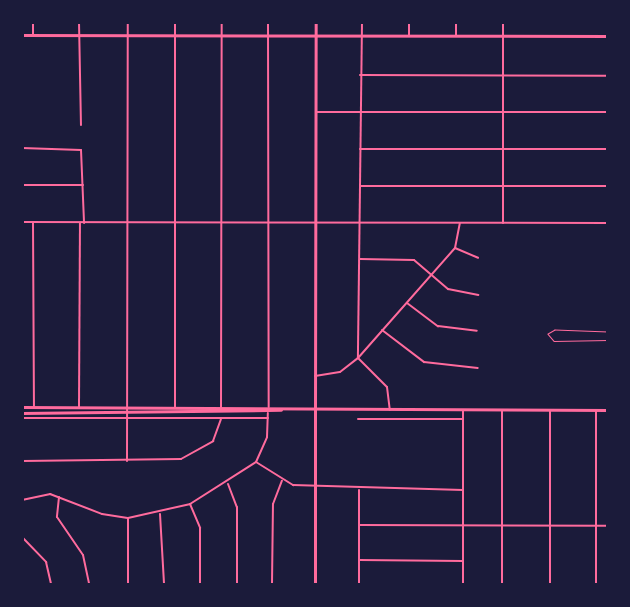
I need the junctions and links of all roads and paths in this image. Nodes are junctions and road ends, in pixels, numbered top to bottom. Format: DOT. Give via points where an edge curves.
graph roads {
  1 [pos="33,22"];
  2 [pos="79,22"];
  3 [pos="128,22"];
  4 [pos="175,22"];
  5 [pos="222,22"];
  6 [pos="268,22"];
  7 [pos="316,22"];
  8 [pos="362,22"];
  9 [pos="409,22"];
  10 [pos="456,22"];
  11 [pos="503,22"];
  12 [pos="22,35"];
  13 [pos="33,35"];
  14 [pos="128,35"];
  15 [pos="175,35"];
  16 [pos="222,35"];
  17 [pos="268,35"];
  18 [pos="409,35"];
  19 [pos="79,36"];
  20 [pos="316,36"];
  21 [pos="362,36"];
  22 [pos="456,36"];
  23 [pos="503,36"];
  24 [pos="608,36"];
  25 [pos="360,75"];
  26 [pos="503,76"];
  27 [pos="608,76"];
  28 [pos="316,112"];
  29 [pos="360,112"];
  30 [pos="503,112"];
  31 [pos="608,112"];
  32 [pos="81,125"];
  33 [pos="22,148"];
  34 [pos="360,149"];
  35 [pos="503,149"];
  36 [pos="608,149"];
  37 [pos="22,185"];
  38 [pos="83,185"];
  39 [pos="360,186"];
  40 [pos="503,186"];
  41 [pos="608,186"];
  42 [pos="22,222"];
  43 [pos="33,222"];
  44 [pos="128,222"];
  45 [pos="175,222"];
  46 [pos="222,222"];
  47 [pos="268,222"];
  48 [pos="316,222"];
  49 [pos="360,222"];
  50 [pos="80,223"];
  51 [pos="84,223"];
  52 [pos="460,223"];
  53 [pos="503,223"];
  54 [pos="608,223"];
  55 [pos="455,248"];
  56 [pos="478,258"];
  57 [pos="360,259"];
  58 [pos="432,275"];
  59 [pos="478,295"];
  60 [pos="407,303"];
  61 [pos="382,330"];
  62 [pos="477,332"];
  63 [pos="608,332"];
  64 [pos="608,340"];
  65 [pos="358,358"];
  66 [pos="478,368"];
  67 [pos="316,376"];
  68 [pos="22,407"];
  69 [pos="34,407"];
  70 [pos="80,407"];
  71 [pos="269,407"];
  72 [pos="175,408"];
  73 [pos="221,408"];
  74 [pos="127,410"];
  75 [pos="280,410"];
  76 [pos="315,410"];
  77 [pos="390,410"];
  78 [pos="463,410"];
  79 [pos="502,410"];
  80 [pos="550,410"];
  81 [pos="596,410"];
  82 [pos="608,410"];
  83 [pos="22,413"];
  84 [pos="268,413"];
  85 [pos="22,418"];
  86 [pos="268,418"];
  87 [pos="127,419"];
  88 [pos="221,419"];
  89 [pos="358,419"];
  90 [pos="463,419"];
  91 [pos="22,461"];
  92 [pos="127,461"];
  93 [pos="256,462"];
  94 [pos="282,482"];
  95 [pos="228,484"];
  96 [pos="315,487"];
  97 [pos="359,490"];
  98 [pos="463,490"];
  99 [pos="59,497"];
  100 [pos="22,500"];
  101 [pos="190,504"];
  102 [pos="160,514"];
  103 [pos="128,518"];
  104 [pos="359,525"];
  105 [pos="463,525"];
  106 [pos="502,525"];
  107 [pos="550,526"];
  108 [pos="608,526"];
  109 [pos="597,527"];
  110 [pos="22,537"];
  111 [pos="359,560"];
  112 [pos="463,561"];
  113 [pos="51,584"];
  114 [pos="89,584"];
  115 [pos="128,584"];
  116 [pos="164,584"];
  117 [pos="200,584"];
  118 [pos="237,584"];
  119 [pos="272,584"];
  120 [pos="315,584"];
  121 [pos="359,584"];
  122 [pos="463,584"];
  123 [pos="502,584"];
  124 [pos="550,584"];
  125 [pos="596,584"];
  1 -- 13 [label="street"];
  2 -- 19 [label="street"];
  3 -- 14 [label="street"];
  4 -- 15 [label="street"];
  5 -- 16 [label="street"];
  6 -- 17 [label="street"];
  7 -- 20 [label="street"];
  8 -- 21 [label="street"];
  9 -- 18 [label="street"];
  10 -- 22 [label="street"];
  11 -- 23 [label="street"];
  12 -- 13 [label="street"];
  13 -- 19 [label="street"];
  14 -- 15 [label="street"];
  14 -- 19 [label="street"];
  14 -- 44 [label="street"];
  15 -- 16 [label="street"];
  15 -- 45 [label="street"];
  16 -- 17 [label="street"];
  16 -- 46 [label="street"];
  17 -- 20 [label="street"];
  17 -- 47 [label="street"];
  18 -- 21 [label="street"];
  18 -- 22 [label="street"];
  19 -- 32 [label="street"];
  20 -- 21 [label="street"];
  20 -- 28 [label="street"];
  21 -- 25 [label="street"];
  22 -- 23 [label="street"];
  23 -- 24 [label="street"];
  23 -- 26 [label="street"];
  25 -- 26 [label="street"];
  25 -- 29 [label="street"];
  26 -- 27 [label="street"];
  26 -- 30 [label="street"];
  28 -- 29 [label="street"];
  28 -- 48 [label="street"];
  29 -- 30 [label="street"];
  29 -- 34 [label="street"];
  30 -- 31 [label="street"];
  30 -- 35 [label="street"];
  33 -- 38 [label="street" via="81,150"];
  34 -- 35 [label="street"];
  34 -- 39 [label="street"];
  35 -- 36 [label="street"];
  35 -- 40 [label="street"];
  37 -- 38 [label="street"];
  38 -- 51 [label="street"];
  39 -- 40 [label="street"];
  39 -- 49 [label="street"];
  40 -- 41 [label="street"];
  40 -- 53 [label="street"];
  42 -- 43 [label="street"];
  43 -- 50 [label="street"];
  43 -- 69 [label="street"];
  44 -- 45 [label="street"];
  44 -- 51 [label="street"];
  44 -- 74 [label="street"];
  45 -- 46 [label="street"];
  45 -- 72 [label="street"];
  46 -- 47 [label="street"];
  46 -- 73 [label="street"];
  47 -- 48 [label="street"];
  47 -- 71 [label="street"];
  48 -- 49 [label="street"];
  48 -- 67 [label="street"];
  49 -- 52 [label="street"];
  49 -- 57 [label="street"];
  50 -- 51 [label="street"];
  50 -- 70 [label="street"];
  52 -- 53 [label="street"];
  52 -- 55 [label="street"];
  53 -- 54 [label="street"];
  55 -- 56 [label="street"];
  55 -- 58 [label="street"];
  57 -- 58 [label="street" via="408,258"];
  57 -- 65 [label="street"];
  58 -- 59 [label="street" via="455,292"];
  58 -- 60 [label="street"];
  60 -- 61 [label="street"];
  60 -- 62 [label="street" via="438,326"];
  61 -- 65 [label="street"];
  61 -- 66 [label="street" via="424,362"];
  63 -- 64 [label="lane" via="555,330 548,334 554,341"];
  65 -- 67 [label="street" via="340,372"];
  65 -- 77 [label="street" via="387,387"];
  67 -- 76 [label="street"];
  68 -- 69 [label="main road"];
  69 -- 70 [label="main road"];
  70 -- 74 [label="main road"];
  71 -- 73 [label="main road"];
  71 -- 75 [label="main road"];
  72 -- 73 [label="main road"];
  72 -- 74 [label="main road"];
  74 -- 83 [label="main road"];
  74 -- 84 [label="main road"];
  74 -- 87 [label="street"];
  75 -- 76 [label="main road"];
  75 -- 84 [label="main road"];
  76 -- 77 [label="main road"];
  76 -- 96 [label="street"];
  77 -- 78 [label="main road"];
  78 -- 79 [label="main road"];
  78 -- 90 [label="street"];
  79 -- 80 [label="main road"];
  79 -- 106 [label="street"];
  80 -- 81 [label="main road"];
  80 -- 107 [label="street"];
  81 -- 82 [label="main road"];
  81 -- 109 [label="street"];
  84 -- 86 [label="street"];
  85 -- 87 [label="street"];
  86 -- 88 [label="street"];
  86 -- 93 [label="street" via="267,437"];
  87 -- 88 [label="street"];
  87 -- 92 [label="street"];
  88 -- 92 [label="street" via="217,437 191,456"];
  89 -- 90 [label="street"];
  90 -- 98 [label="street"];
  91 -- 92 [label="street"];
  93 -- 94 [label="street"];
  93 -- 95 [label="street"];
  94 -- 96 [label="street"];
  94 -- 119 [label="street" via="273,504"];
  95 -- 101 [label="street"];
  95 -- 118 [label="street" via="237,508"];
  96 -- 97 [label="street"];
  96 -- 120 [label="street"];
  97 -- 98 [label="street"];
  97 -- 104 [label="street"];
  98 -- 105 [label="street"];
  99 -- 100 [label="street" via="38,494"];
  99 -- 103 [label="street" via="102,514"];
  99 -- 114 [label="street" via="57,517 83,555"];
  101 -- 102 [label="street"];
  101 -- 117 [label="street" via="200,528"];
  102 -- 103 [label="street"];
  102 -- 116 [label="street"];
  103 -- 115 [label="street"];
  104 -- 105 [label="street"];
  104 -- 111 [label="street"];
  105 -- 106 [label="street"];
  105 -- 112 [label="street"];
  106 -- 107 [label="street"];
  106 -- 123 [label="street"];
  107 -- 109 [label="street"];
  107 -- 124 [label="street"];
  108 -- 109 [label="street"];
  109 -- 125 [label="street"];
  110 -- 113 [label="street" via="46,562"];
  111 -- 112 [label="street"];
  111 -- 121 [label="street"];
  112 -- 122 [label="street"];
}
